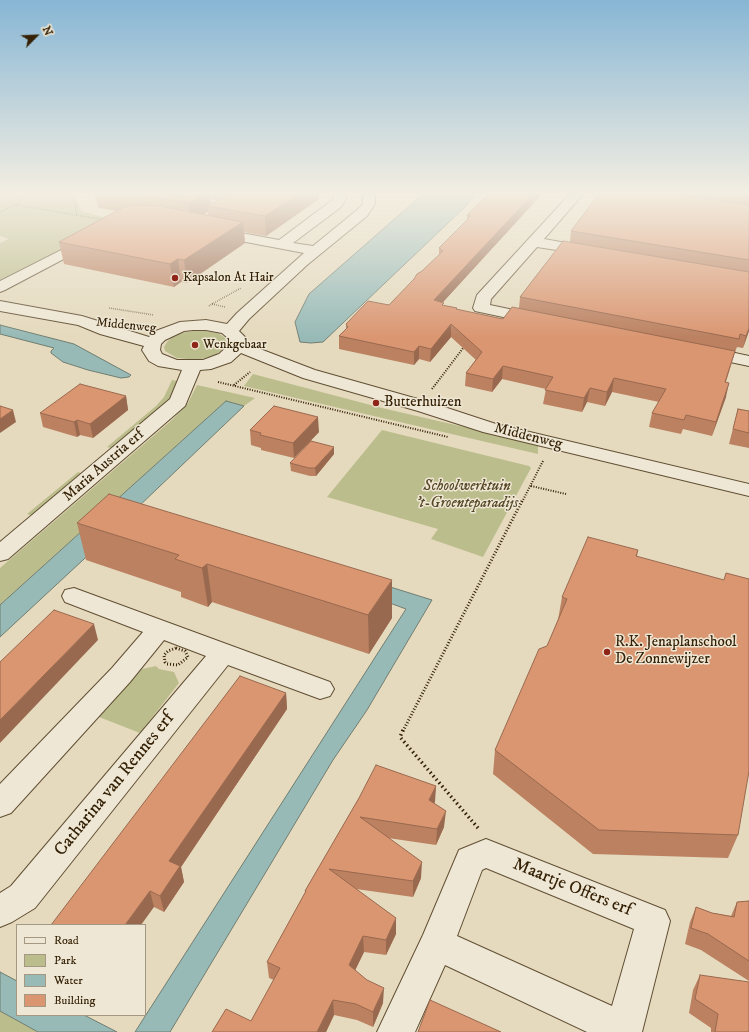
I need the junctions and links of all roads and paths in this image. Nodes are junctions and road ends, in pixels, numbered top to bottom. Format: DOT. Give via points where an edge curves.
graph roads {
  1 [pos="86,242"];
  2 [pos="273,242"];
  3 [pos="285,242"];
  4 [pos="326,242"];
  5 [pos="535,242"];
  6 [pos="283,244"];
  7 [pos="315,251"];
  8 [pos="604,254"];
  9 [pos="302,262"];
  10 [pos="0,287"];
  11 [pos="0,306"];
  12 [pos="82,321"];
  13 [pos="548,321"];
  14 [pos="206,325"];
  15 [pos="169,331"];
  16 [pos="234,338"];
  17 [pos="153,343"];
  18 [pos="465,346"];
  19 [pos="688,348"];
  20 [pos="225,358"];
  21 [pos="749,360"];
  22 [pos="193,366"];
  23 [pos="309,374"];
  24 [pos="420,405"];
  25 [pos="403,427"];
  26 [pos="553,443"];
  27 [pos="530,486"];
  28 [pos="749,490"];
  29 [pos="566,494"];
  30 [pos="0,554"];
  31 [pos="74,596"];
  32 [pos="160,628"];
  33 [pos="223,653"];
  34 [pos="320,689"];
  35 [pos="0,804"];
  36 [pos="486,853"];
  37 [pos="0,911"];
  38 [pos="437,944"];
  39 [pos="624,1031"];
  40 [pos="396,1032"];
  1 -- 10 [label="street"];
  2 -- 6 [label="street"];
  3 -- 6 [label="street"];
  4 -- 7 [label="street"];
  5 -- 8 [label="street"];
  5 -- 13 [label="street" via="483,298 481,308"];
  6 -- 7 [label="street"];
  7 -- 9 [label="street"];
  9 -- 14 [label="street"];
  9 -- 16 [label="street" via="243,316"];
  11 -- 12 [label="street, Middenweg"];
  12 -- 15 [label="street, Middenweg" via="110,322"];
  12 -- 17 [label="street, Middenweg"];
  14 -- 15 [label="street, Middenweg" via="186,326"];
  14 -- 16 [label="street, Middenweg" via="218,326"];
  15 -- 17 [label="street"];
  16 -- 20 [label="street" via="233,353"];
  16 -- 23 [label="street, Middenweg"];
  17 -- 22 [label="street" via="151,350 160,360 177,366"];
  18 -- 24 [label="path"];
  19 -- 21 [label="street"];
  20 -- 22 [label="street" via="210,364"];
  20 -- 23 [label="street, Middenweg"];
  22 -- 30 [label="street, Maria Austria erf" via="178,402"];
  23 -- 24 [label="street, Middenweg"];
  24 -- 25 [label="path"];
  24 -- 26 [label="street, Middenweg" via="490,428"];
  26 -- 27 [label="path"];
  26 -- 28 [label="street, Middenweg"];
  27 -- 29 [label="path"];
  27 -- 36 [label="path" via="400,737 489,840"];
  31 -- 32 [label="street"];
  32 -- 33 [label="street"];
  32 -- 35 [label="street" via="121,675"];
  33 -- 34 [label="street"];
  33 -- 37 [label="street, Catharina van Rennes erf" via="23,897"];
  36 -- 38 [label="street" via="470,860"];
  36 -- 39 [label="street, Maartje Offers erf" via="653,921"];
  38 -- 39 [label="street, Maartje Offers erf"];
  38 -- 40 [label="street"];
}
